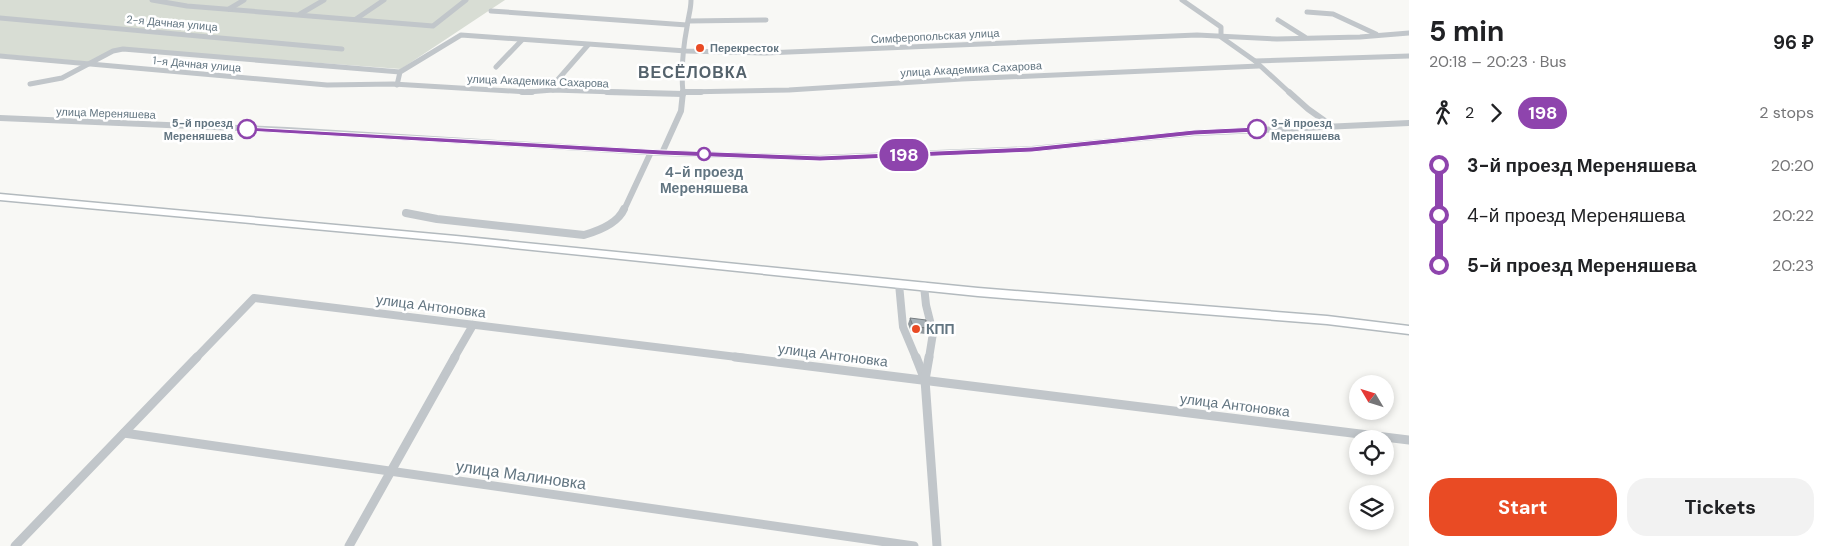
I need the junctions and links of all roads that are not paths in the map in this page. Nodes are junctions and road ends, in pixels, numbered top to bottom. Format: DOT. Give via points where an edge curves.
graph roads {
  1 [pos="152,0"];
  2 [pos="244,0"];
  3 [pos="324,0"];
  4 [pos="384,0"];
  5 [pos="466,0"];
  6 [pos="691,0"];
  7 [pos="1182,0"];
  8 [pos="229,9"];
  9 [pos="491,11"];
  10 [pos="1307,12"];
  11 [pos="300,14"];
  12 [pos="0,18"];
  13 [pos="356,18"];
  14 [pos="766,20"];
  15 [pos="1278,20"];
  16 [pos="688,23"];
  17 [pos="1409,33"];
  18 [pos="1376,34"];
  19 [pos="1221,37"];
  20 [pos="1305,37"];
  21 [pos="522,40"];
  22 [pos="588,45"];
  23 [pos="342,49"];
  24 [pos="686,51"];
  25 [pos="0,56"];
  26 [pos="1409,56"];
  27 [pos="1257,63"];
  28 [pos="89,64"];
  29 [pos="496,67"];
  30 [pos="400,72"];
  31 [pos="30,84"];
  32 [pos="395,85"];
  33 [pos="553,90"];
  34 [pos="683,93"];
  35 [pos="0,118"];
  36 [pos="1409,124"];
  37 [pos="1332,126"];
  38 [pos="651,152"];
  39 [pos="662,152"];
  40 [pos="0,197"];
  41 [pos="406,213"];
  42 [pos="900,284"];
  43 [pos="924,286"];
  44 [pos="473,325"];
  45 [pos="1409,330"];
  46 [pos="925,380"];
  47 [pos="124,433"];
  48 [pos="1409,440"];
  49 [pos="391,471"];
  50 [pos="15,546"];
  51 [pos="349,546"];
  52 [pos="914,546"];
  53 [pos="937,546"];
  1 -- 8 [label="street"];
  2 -- 8 [label="street"];
  3 -- 11 [label="street"];
  4 -- 13 [label="street"];
  5 -- 13 [label="street" via="433,26"];
  6 -- 16 [label="street"];
  7 -- 19 [label="street" via="1221,27"];
  8 -- 11 [label="street"];
  9 -- 16 [label="street"];
  10 -- 18 [label="street" via="1333,14"];
  11 -- 13 [label="street"];
  12 -- 23 [label="street, 2-я Дачная улица"];
  14 -- 16 [label="street"];
  15 -- 20 [label="street"];
  16 -- 24 [label="street"];
  17 -- 18 [label="street, Симферопольская улица"];
  18 -- 20 [label="street, Симферопольская улица"];
  19 -- 20 [label="street, Симферопольская улица"];
  19 -- 24 [label="street, Симферопольская улица" via="1197,35 765,53"];
  19 -- 27 [label="street"];
  21 -- 22 [label="street, Симферопольская улица"];
  21 -- 29 [label="street"];
  21 -- 30 [label="street, Симферопольская улица" via="461,35"];
  22 -- 24 [label="street, Симферопольская улица"];
  22 -- 33 [label="street" via="554,84"];
  24 -- 34 [label="street"];
  25 -- 28 [label="street, 1-я Дачная улица"];
  26 -- 27 [label="street, улица Академика Сахарова"];
  27 -- 34 [label="street, улица Академика Сахарова" via="789,90"];
  27 -- 37 [label="street"];
  28 -- 30 [label="street" via="123,49"];
  28 -- 31 [label="street" via="62,78"];
  28 -- 32 [label="street, 1-я Дачная улица" via="299,83"];
  30 -- 32 [label="street"];
  32 -- 33 [label="street, улица Академика Сахарова" via="528,92"];
  33 -- 34 [label="street, улица Академика Сахарова"];
  34 -- 39 [label="street" via="681,111"];
  35 -- 38 [label="street, улица Мереняшева" via="287,130"];
  36 -- 37 [label="street, улица Мереняшева"];
  37 -- 39 [label="street, улица Мереняшева" via="1194,133 1032,150 820,158"];
  38 -- 39 [label="street, улица Мереняшева"];
  38 -- 41 [label="street" via="622,214 600,230 584,236"];
  40 -- 42 [label="street"];
  42 -- 43 [label="street"];
  42 -- 46 [label="street" via="903,327"];
  43 -- 45 [label="street" via="1327,320"];
  43 -- 46 [label="street" via="934,333"];
  44 -- 46 [label="street, улица Антоновка"];
  44 -- 47 [label="street, улица Антоновка" via="254,298"];
  44 -- 49 [label="street"];
  46 -- 48 [label="street, улица Антоновка"];
  46 -- 53 [label="street"];
  47 -- 49 [label="street, улица Малиновка"];
  47 -- 50 [label="street"];
  49 -- 51 [label="street"];
  49 -- 52 [label="street, улица Малиновка"];
}
